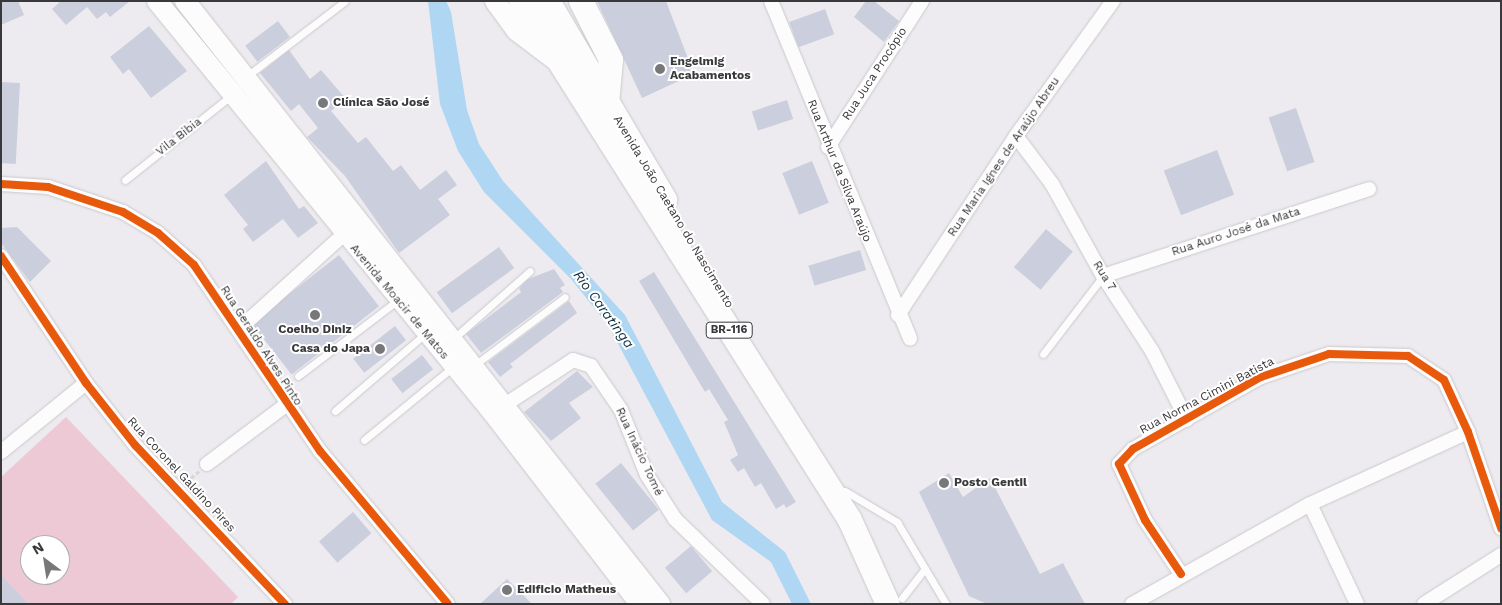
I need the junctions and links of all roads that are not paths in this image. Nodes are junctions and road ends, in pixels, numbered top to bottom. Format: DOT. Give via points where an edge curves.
graph roads {
  1 [pos="157,1"];
  2 [pos="185,1"];
  3 [pos="345,1"];
  4 [pos="495,1"];
  5 [pos="521,1"];
  6 [pos="548,1"];
  7 [pos="581,1"];
  8 [pos="771,1"];
  9 [pos="922,1"];
  10 [pos="1113,1"];
  11 [pos="213,54"];
  12 [pos="558,62"];
  13 [pos="244,78"];
  14 [pos="232,95"];
  15 [pos="608,104"];
  16 [pos="1016,136"];
  17 [pos="828,147"];
  18 [pos="126,180"];
  19 [pos="1,184"];
  20 [pos="1369,188"];
  21 [pos="351,229"];
  22 [pos="1,256"];
  23 [pos="530,272"];
  24 [pos="1103,276"];
  25 [pos="565,297"];
  26 [pos="399,299"];
  27 [pos="898,314"];
  28 [pos="239,329"];
  29 [pos="426,332"];
  30 [pos="453,338"];
  31 [pos="910,339"];
  32 [pos="1043,354"];
  33 [pos="476,364"];
  34 [pos="454,366"];
  35 [pos="298,376"];
  36 [pos="86,383"];
  37 [pos="286,404"];
  38 [pos="500,408"];
  39 [pos="335,411"];
  40 [pos="1187,420"];
  41 [pos="1468,432"];
  42 [pos="364,440"];
  43 [pos="1,452"];
  44 [pos="207,464"];
  45 [pos="845,492"];
  46 [pos="1310,504"];
  47 [pos="1501,528"];
  48 [pos="1499,558"];
  49 [pos="925,569"];
  50 [pos="1181,574"];
  51 [pos="898,602"];
  52 [pos="285,604"];
  53 [pos="448,604"];
  54 [pos="640,604"];
  55 [pos="660,604"];
  56 [pos="763,604"];
  57 [pos="946,604"];
  58 [pos="1132,604"];
  59 [pos="1357,604"];
  60 [pos="1424,604"];
  1 -- 11 [label="main road, Avenida Moacir de Matos"];
  2 -- 11 [label="main road, Avenida Moacir de Matos"];
  3 -- 13 [label="lane"];
  4 -- 12 [label="main road, Avenida João Caetano do Nascimento" via="517,31"];
  5 -- 12 [label="highway, Avenida João Caetano do Nascimento / BR-116"];
  6 -- 15 [label="highway, Avenida João Caetano do Nascimento / BR-116"];
  7 -- 15 [label="highway" via="611,60"];
  8 -- 17 [label="street, Rua Arthur da Silva Araújo"];
  9 -- 17 [label="street, Rua Juca Procópio"];
  10 -- 16 [label="street, Rua Maria Ignes de Araújo Abreu"];
  11 -- 13 [label="main road, Avenida Moacir de Matos"];
  11 -- 14 [label="main road, Avenida Moacir de Matos"];
  12 -- 51 [label="highway, Avenida João Caetano do Nascimento / BR-116" via="846,512"];
  13 -- 21 [label="main road, Avenida Moacir de Matos"];
  14 -- 18 [label="lane, Vila Bibia"];
  14 -- 21 [label="main road, Avenida Moacir de Matos"];
  15 -- 45 [label="highway, Avenida João Caetano do Nascimento / BR-116"];
  16 -- 24 [label="street, Rua 7" via="1052,184"];
  16 -- 27 [label="street, Rua Maria Ignes de Araújo Abreu"];
  17 -- 27 [label="street, Rua Arthur da Silva Araújo"];
  19 -- 28 [label="street, Rua Geraldo Alves Pinto" via="23,183 86,198 158,233 194,266"];
  20 -- 24 [label="street, Rua Auro José da Mata"];
  21 -- 26 [label="main road, Avenida Moacir de Matos"];
  21 -- 28 [label="street"];
  21 -- 30 [label="main road, Avenida Moacir de Matos"];
  22 -- 36 [label="street, Rua Coronel Galdino Pires"];
  23 -- 30 [label="lane"];
  24 -- 32 [label="lane"];
  24 -- 40 [label="street, Rua 7" via="1152,351"];
  25 -- 33 [label="lane"];
  26 -- 29 [label="main road, Avenida Moacir de Matos"];
  26 -- 35 [label="lane"];
  27 -- 31 [label="street, Rua Arthur da Silva Araújo"];
  28 -- 37 [label="street, Rua Geraldo Alves Pinto"];
  29 -- 34 [label="main road, Avenida Moacir de Matos"];
  29 -- 39 [label="lane"];
  30 -- 33 [label="main road, Avenida Moacir de Matos"];
  33 -- 38 [label="main road, Avenida Moacir de Matos"];
  34 -- 38 [label="main road, Avenida Moacir de Matos"];
  34 -- 42 [label="lane"];
  36 -- 43 [label="street"];
  36 -- 52 [label="street, Rua Coronel Galdino Pires" via="176,490"];
  37 -- 44 [label="street"];
  37 -- 53 [label="street, Rua Geraldo Alves Pinto"];
  38 -- 54 [label="main road, Avenida Moacir de Matos"];
  38 -- 55 [label="main road, Avenida Moacir de Matos"];
  38 -- 56 [label="street, Rua Inácio Tomé" via="573,360 591,366 614,397 647,475 675,519"];
  40 -- 41 [label="street, Rua Norma Cimini Batista" via="1297,361 1329,354 1387,352 1408,356 1444,380"];
  40 -- 50 [label="street, Rua Norma Cimini Batista" via="1133,449 1119,464 1146,520"];
  41 -- 46 [label="street"];
  41 -- 47 [label="street, Rua Norma Cimini Batista"];
  45 -- 49 [label="lane" via="890,515"];
  45 -- 51 [label="highway, Avenida João Caetano do Nascimento / BR-116"];
  46 -- 50 [label="street"];
  46 -- 59 [label="street"];
  48 -- 60 [label="street"];
  49 -- 51 [label="lane"];
  49 -- 57 [label="lane"];
  50 -- 58 [label="street"];
}
